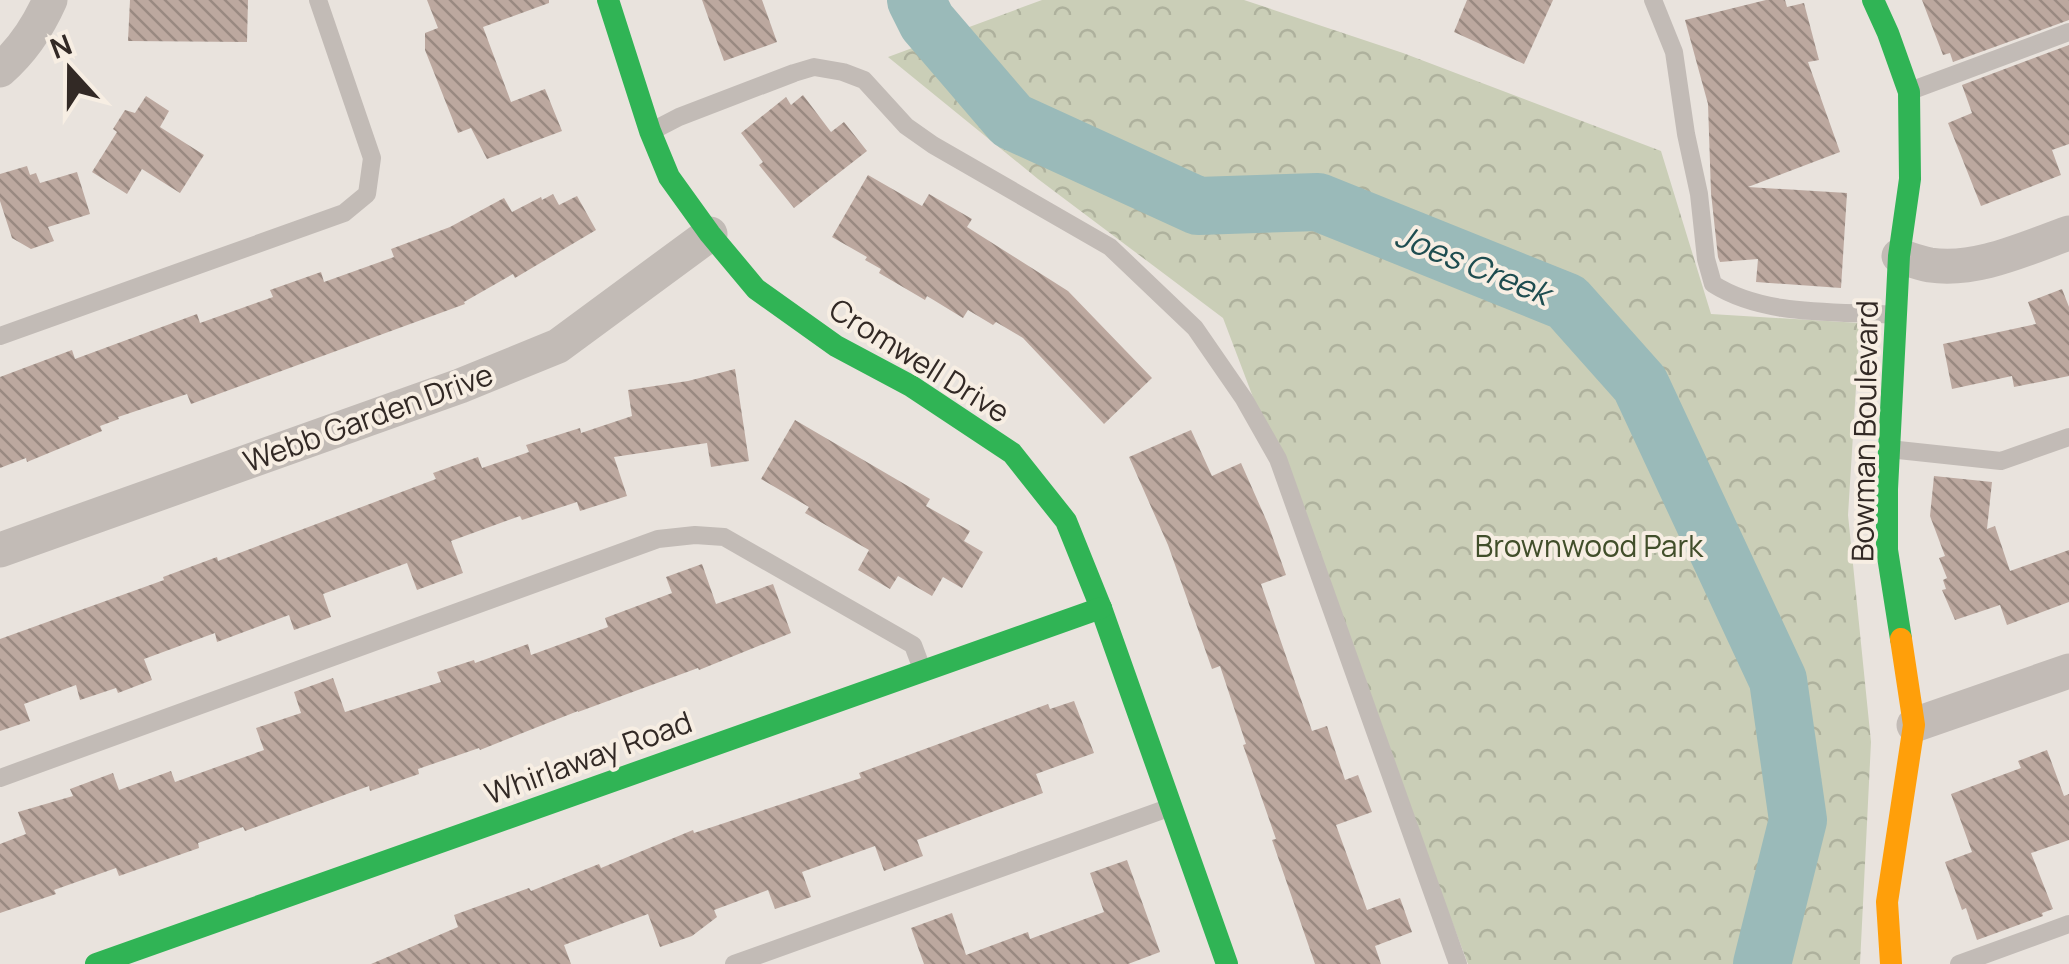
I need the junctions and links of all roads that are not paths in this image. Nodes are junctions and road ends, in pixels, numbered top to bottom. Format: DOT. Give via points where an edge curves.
graph roads {
  1 [pos="50,0"];
  2 [pos="318,0"];
  3 [pos="608,0"];
  4 [pos="1653,0"];
  5 [pos="1873,0"];
  6 [pos="2069,32"];
  7 [pos="0,70"];
  8 [pos="1909,92"];
  9 [pos="650,132"];
  10 [pos="2069,232"];
  11 [pos="710,234"];
  12 [pos="1899,256"];
  13 [pos="1896,314"];
  14 [pos="0,336"];
  15 [pos="2069,437"];
  16 [pos="1889,449"];
  17 [pos="0,550"];
  18 [pos="1101,608"];
  19 [pos="923,671"];
  20 [pos="2069,671"];
  21 [pos="1914,725"];
  22 [pos="0,778"];
  23 [pos="1171,807"];
  24 [pos="2069,924"];
  25 [pos="96,964"];
  26 [pos="734,964"];
  27 [pos="1227,964"];
  28 [pos="1458,964"];
  29 [pos="1891,964"];
  30 [pos="1959,964"];
  1 -- 7 [label="street" via="40,24"];
  2 -- 14 [label="lane" via="372,158 367,194 344,213"];
  3 -- 9 [label="street, Cromwell Drive"];
  4 -- 13 [label="lane" via="1674,52 1713,284 1763,306"];
  5 -- 8 [label="street"];
  6 -- 8 [label="lane"];
  8 -- 12 [label="street, Bowman Boulevard" via="1910,180"];
  9 -- 11 [label="street, Cromwell Drive" via="670,178"];
  9 -- 28 [label="lane" via="794,73 814,67 843,72 864,80 933,145 1110,247 1195,328 1278,459"];
  10 -- 12 [label="street" via="1993,260 1930,265"];
  11 -- 17 [label="street, Webb Garden Drive" via="558,346"];
  11 -- 18 [label="street, Cromwell Drive" via="756,289 1012,453 1066,521"];
  12 -- 13 [label="street, Bowman Boulevard"];
  13 -- 16 [label="street, Bowman Boulevard"];
  15 -- 16 [label="lane" via="2001,460"];
  16 -- 21 [label="street, Bowman Boulevard" via="1887,550"];
  18 -- 19 [label="street, Whirlaway Road"];
  18 -- 23 [label="street, Cromwell Drive"];
  19 -- 22 [label="lane" via="913,644 724,537 695,535 658,540"];
  19 -- 25 [label="street, Whirlaway Road"];
  20 -- 21 [label="street"];
  21 -- 29 [label="street, Bowman Boulevard" via="1887,902"];
  23 -- 26 [label="lane"];
  23 -- 27 [label="street, Cromwell Drive"];
  24 -- 30 [label="lane"];
}
